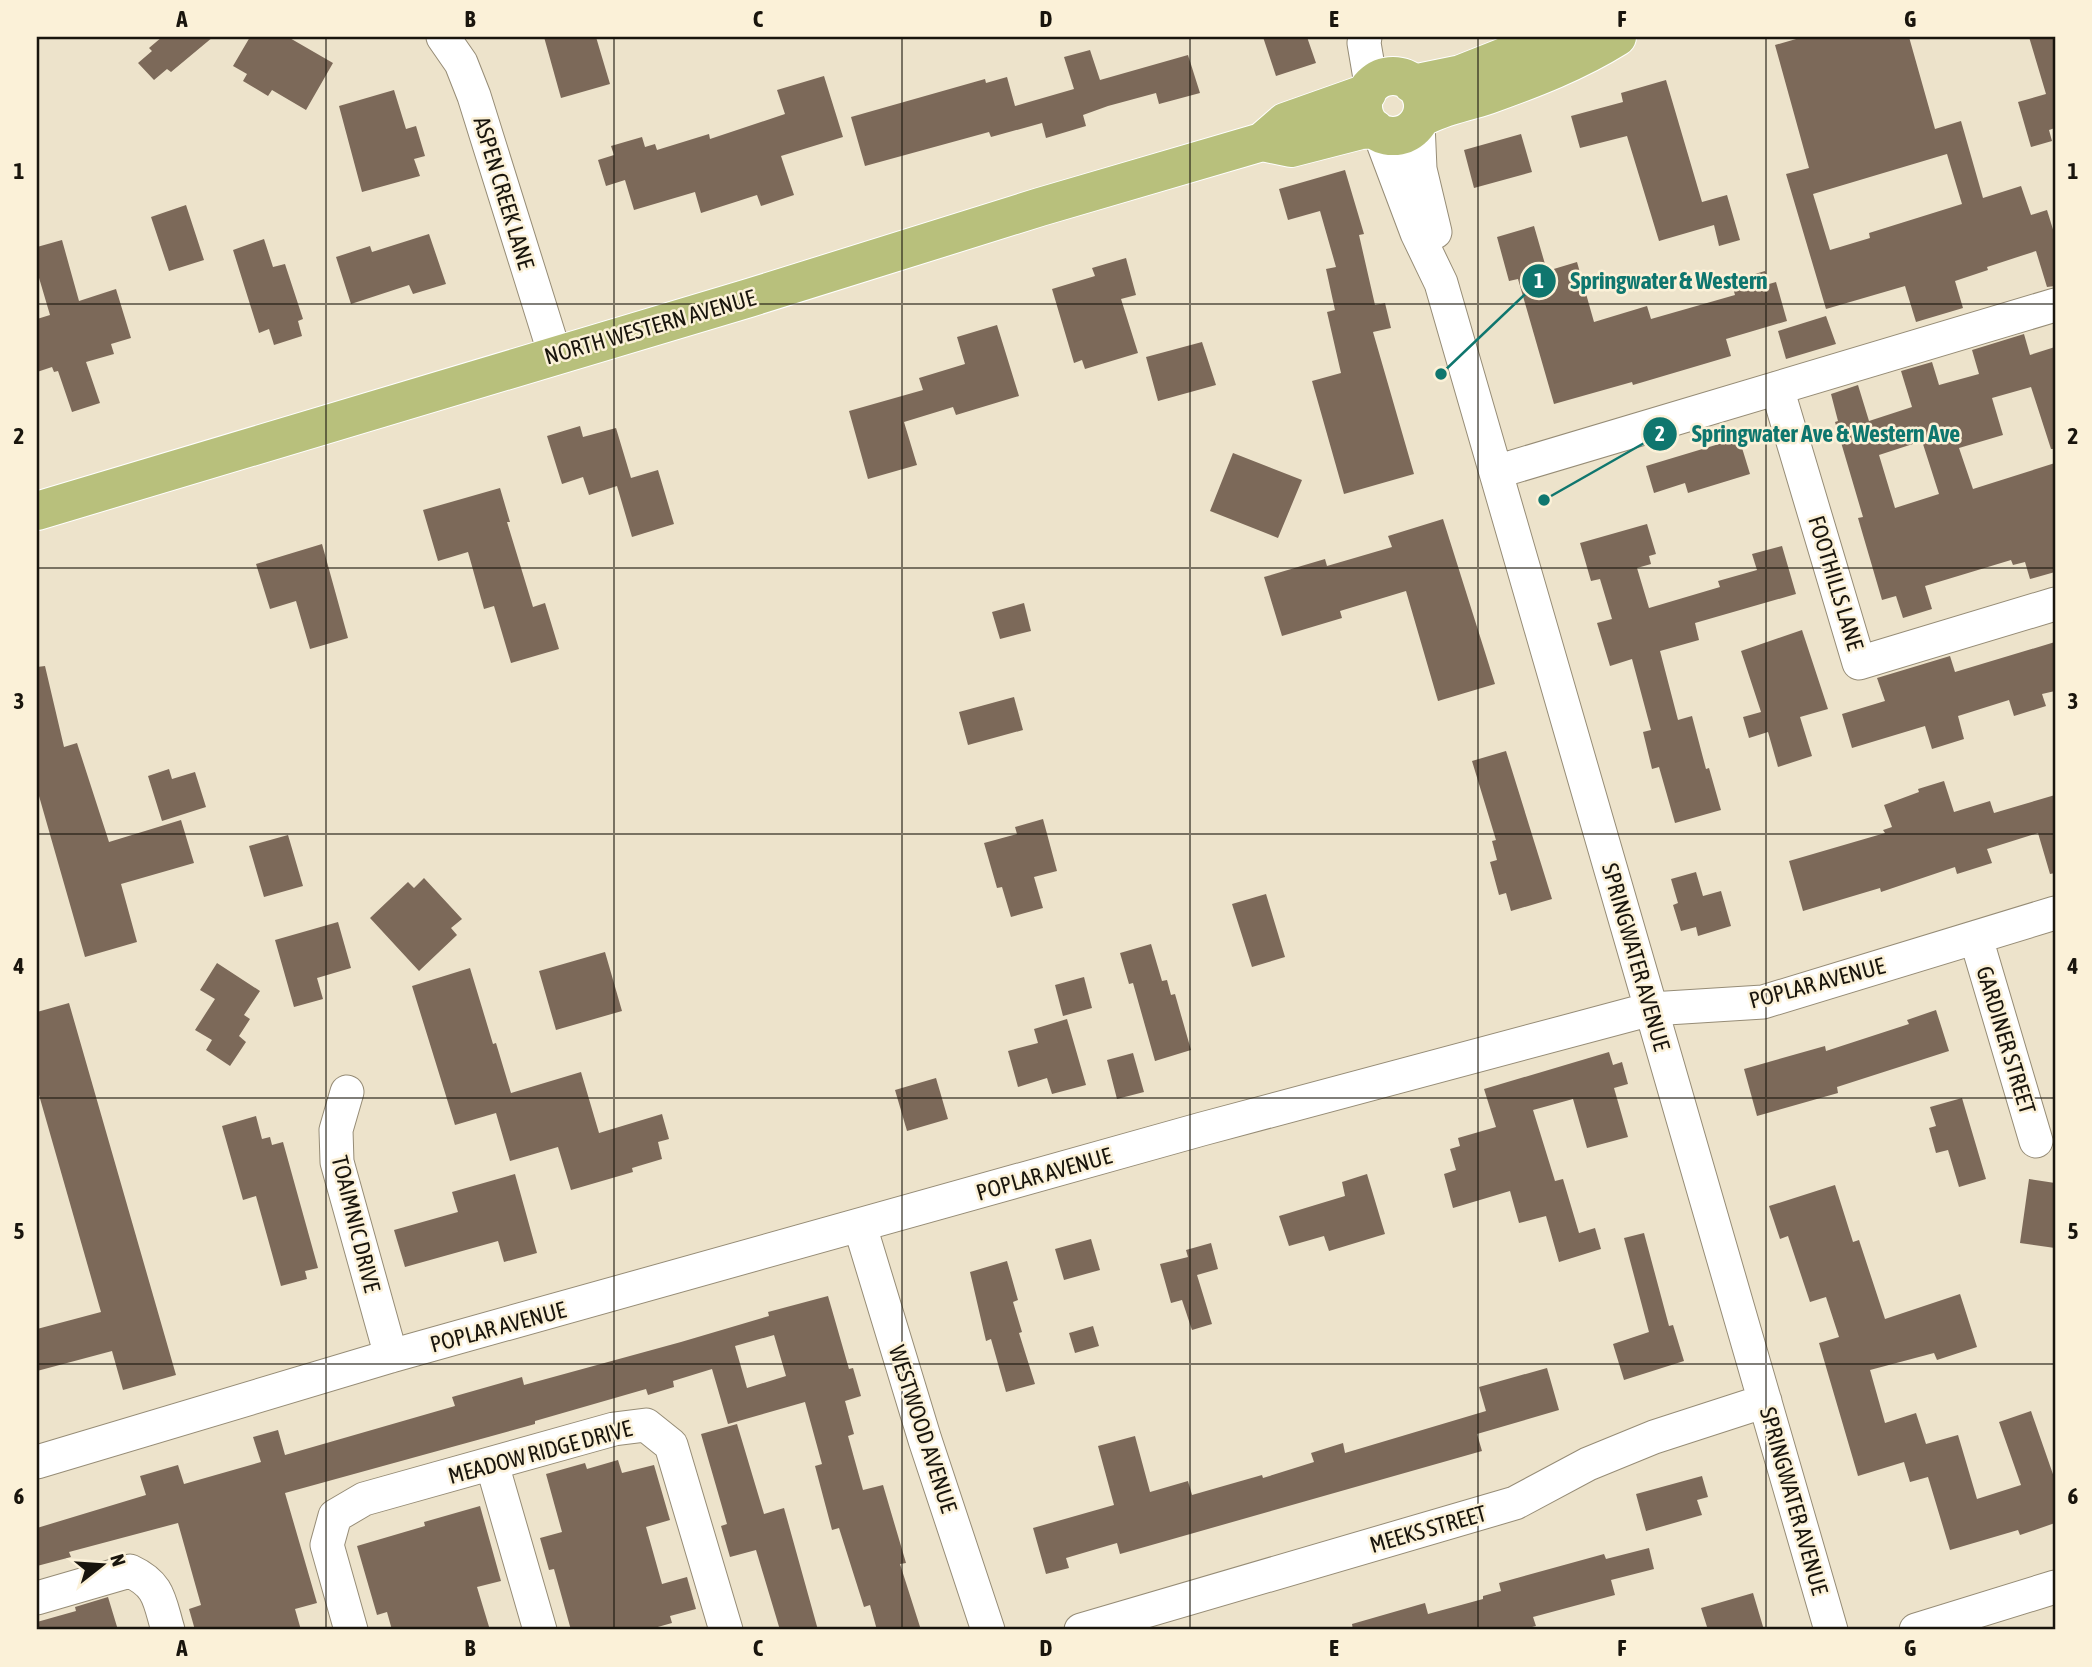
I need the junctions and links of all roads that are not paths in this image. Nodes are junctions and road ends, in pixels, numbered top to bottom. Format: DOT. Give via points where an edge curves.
graph roads {
  1 [pos="443,37"];
  2 [pos="1365,37"];
  3 [pos="1380,37"];
  4 [pos="1571,37"];
  5 [pos="1617,37"];
  6 [pos="1393,105"];
  7 [pos="2055,305"];
  8 [pos="555,355"];
  9 [pos="1777,388"];
  10 [pos="1496,472"];
  11 [pos="37,511"];
  12 [pos="2055,604"];
  13 [pos="2055,913"];
  14 [pos="1976,938"];
  15 [pos="1651,1009"];
  16 [pos="348,1092"];
  17 [pos="2036,1141"];
  18 [pos="860,1226"];
  19 [pos="391,1356"];
  20 [pos="1765,1401"];
  21 [pos="37,1462"];
  22 [pos="492,1464"];
  23 [pos="2055,1587"];
  24 [pos="37,1598"];
  25 [pos="168,1630"];
  26 [pos="351,1630"];
  27 [pos="540,1630"];
  28 [pos="726,1630"];
  29 [pos="988,1630"];
  30 [pos="1082,1630"];
  31 [pos="1831,1630"];
  32 [pos="1916,1630"];
  1 -- 8 [label="street, ASPEN CREEK LANE" via="461,63 474,96"];
  2 -- 6 [label="street, SPRINGWATER AVENUE"];
  3 -- 6 [label="street, SPRINGWATER AVENUE" via="1388,58"];
  4 -- 6 [label="main road, NORTH WESTERN AVENUE" via="1504,57"];
  5 -- 6 [label="main road, NORTH WESTERN AVENUE" via="1583,58 1485,96 1446,106"];
  6 -- 8 [label="main road, NORTH WESTERN AVENUE" via="1361,130 1291,148 1262,142"];
  6 -- 10 [label="street, SPRINGWATER AVENUE" via="1417,233 1441,283"];
  7 -- 9 [label="street"];
  8 -- 11 [label="main road, NORTH WESTERN AVENUE"];
  9 -- 10 [label="street"];
  9 -- 12 [label="street, FOOTHILLS LANE" via="1859,663"];
  10 -- 15 [label="street, SPRINGWATER AVENUE"];
  13 -- 14 [label="street, POPLAR AVENUE"];
  14 -- 15 [label="street, POPLAR AVENUE" via="1763,1002"];
  14 -- 17 [label="street, GARDINER STREET"];
  15 -- 18 [label="street, POPLAR AVENUE"];
  15 -- 20 [label="street, SPRINGWATER AVENUE"];
  16 -- 19 [label="street, TOAIMNIC DRIVE" via="336,1130 337,1162"];
  18 -- 19 [label="street, POPLAR AVENUE"];
  18 -- 29 [label="street, WESTWOOD AVENUE"];
  19 -- 21 [label="street, POPLAR AVENUE"];
  20 -- 30 [label="street, MEEKS STREET" via="1654,1437 1588,1464 1515,1503"];
  20 -- 31 [label="street, SPRINGWATER AVENUE"];
  22 -- 26 [label="street, MEADOW RIDGE DRIVE" via="364,1499 335,1516 327,1545"];
  22 -- 27 [label="street"];
  22 -- 28 [label="street, MEADOW RIDGE DRIVE" via="614,1429 646,1425 671,1445"];
  23 -- 32 [label="street"];
  24 -- 25 [label="street" via="130,1571 147,1579 153,1588"];
}
